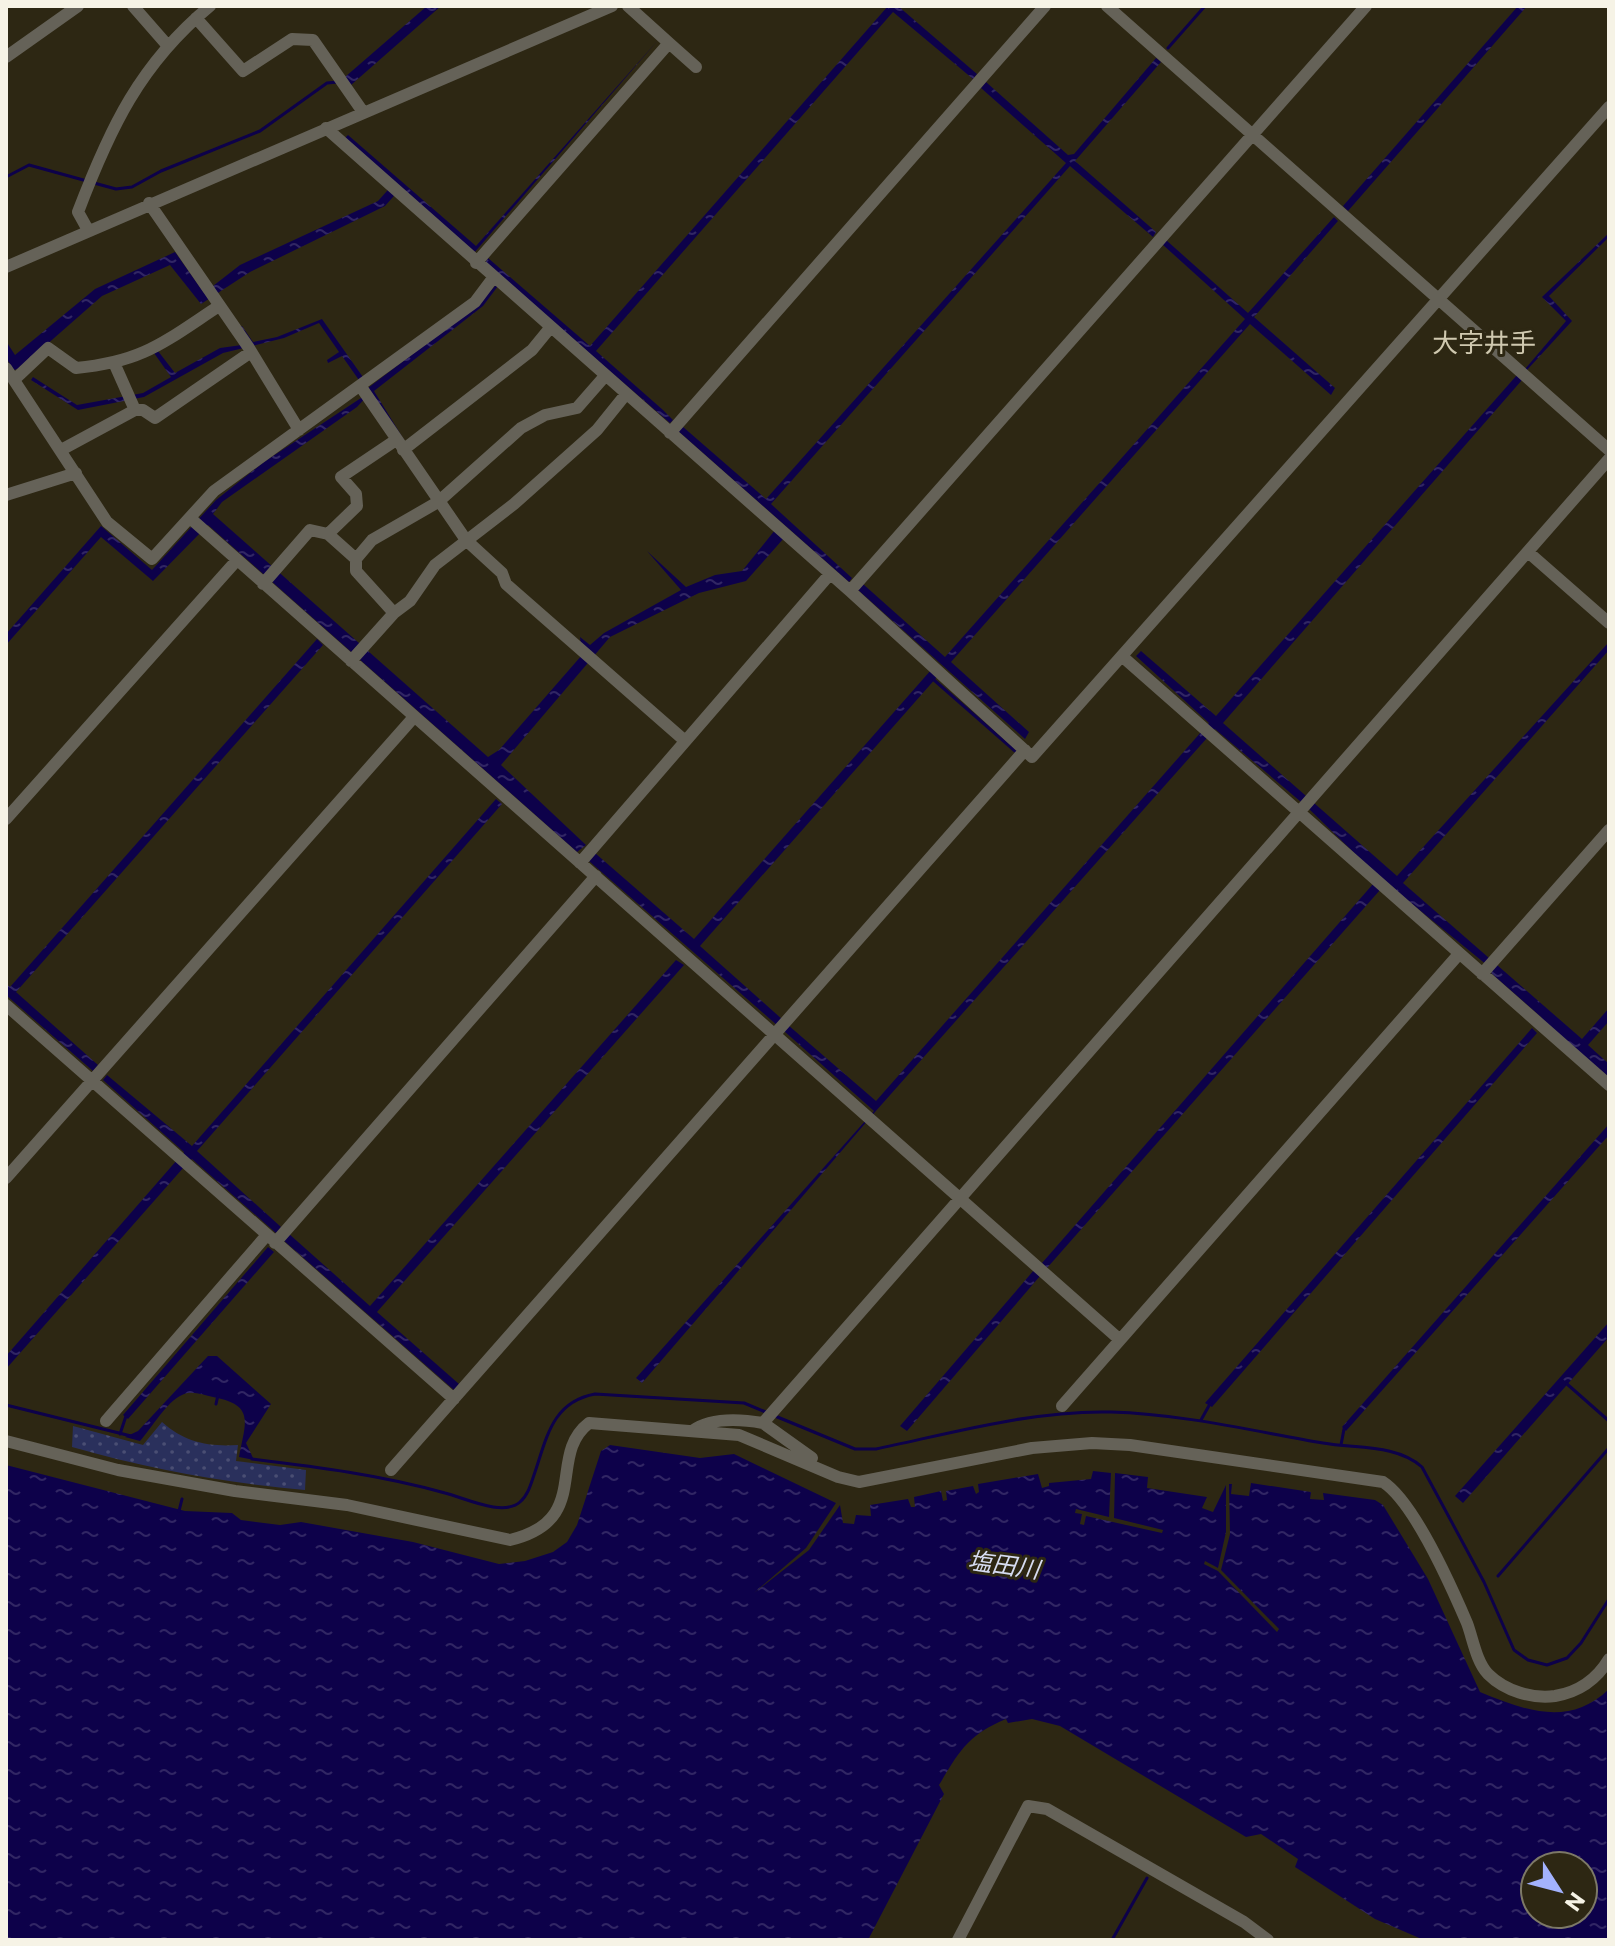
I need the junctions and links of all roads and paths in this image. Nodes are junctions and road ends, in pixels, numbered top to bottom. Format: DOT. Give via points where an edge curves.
graph roads {
  1 [pos="78,6"];
  2 [pos="133,6"];
  3 [pos="210,6"];
  4 [pos="612,6"];
  5 [pos="628,6"];
  6 [pos="1045,6"];
  7 [pos="1107,6"];
  8 [pos="1366,6"];
  9 [pos="196,18"];
  10 [pos="669,43"];
  11 [pos="168,46"];
  12 [pos="6,57"];
  13 [pos="696,67"];
  14 [pos="1609,107"];
  15 [pos="363,112"];
  16 [pos="326,128"];
  17 [pos="1253,136"];
  18 [pos="149,203"];
  19 [pos="88,230"];
  20 [pos="476,263"];
  21 [pos="6,267"];
  22 [pos="493,278"];
  23 [pos="213,298"];
  24 [pos="1439,300"];
  25 [pos="550,328"];
  26 [pos="248,348"];
  27 [pos="115,365"];
  28 [pos="6,368"];
  29 [pos="605,376"];
  30 [pos="14,380"];
  31 [pos="364,393"];
  32 [pos="626,394"];
  33 [pos="131,401"];
  34 [pos="299,430"];
  35 [pos="670,433"];
  36 [pos="400,445"];
  37 [pos="61,450"];
  38 [pos="1609,450"];
  39 [pos="1609,459"];
  40 [pos="76,473"];
  41 [pos="6,495"];
  42 [pos="438,502"];
  43 [pos="196,523"];
  44 [pos="328,534"];
  45 [pos="466,540"];
  46 [pos="1528,552"];
  47 [pos="356,559"];
  48 [pos="237,560"];
  49 [pos="830,574"];
  50 [pos="263,584"];
  51 [pos="850,591"];
  52 [pos="394,613"];
  53 [pos="1609,623"];
  54 [pos="353,658"];
  55 [pos="1124,658"];
  56 [pos="414,717"];
  57 [pos="684,740"];
  58 [pos="1025,750"];
  59 [pos="1303,805"];
  60 [pos="6,819"];
  61 [pos="1609,830"];
  62 [pos="585,857"];
  63 [pos="596,876"];
  64 [pos="1459,954"];
  65 [pos="1488,968"];
  66 [pos="6,1005"];
  67 [pos="781,1028"];
  68 [pos="92,1082"];
  69 [pos="1609,1085"];
  70 [pos="6,1178"];
  71 [pos="960,1198"];
  72 [pos="278,1240"];
  73 [pos="1119,1339"];
  74 [pos="454,1399"];
  75 [pos="1062,1406"];
  76 [pos="768,1416"];
  77 [pos="106,1421"];
  78 [pos="689,1433"];
  79 [pos="6,1441"];
  80 [pos="814,1465"];
  81 [pos="391,1470"];
  82 [pos="1609,1659"];
  83 [pos="1262,1938"];
  84 [pos="958,1940"];
  1 -- 12 [label="street"];
  2 -- 11 [label="street"];
  3 -- 9 [label="street"];
  4 -- 15 [label="street"];
  5 -- 10 [label="street"];
  6 -- 35 [label="street"];
  7 -- 17 [label="street"];
  8 -- 17 [label="street"];
  9 -- 11 [label="street"];
  9 -- 15 [label="street" via="243,71 292,39 313,40"];
  10 -- 13 [label="street"];
  10 -- 20 [label="street"];
  11 -- 19 [label="street" via="111,128 78,212"];
  14 -- 24 [label="street"];
  15 -- 16 [label="street"];
  16 -- 18 [label="street"];
  16 -- 20 [label="street"];
  17 -- 24 [label="street"];
  17 -- 51 [label="street"];
  18 -- 19 [label="street"];
  18 -- 23 [label="street"];
  19 -- 21 [label="street"];
  20 -- 22 [label="street"];
  22 -- 25 [label="street"];
  22 -- 31 [label="street" via="475,302"];
  23 -- 26 [label="street"];
  23 -- 27 [label="street" via="143,355"];
  24 -- 38 [label="street"];
  24 -- 55 [label="street"];
  25 -- 29 [label="street"];
  25 -- 36 [label="street" via="532,350"];
  26 -- 33 [label="street" via="155,418"];
  26 -- 34 [label="street"];
  27 -- 30 [label="street" via="76,368 48,348"];
  27 -- 33 [label="street"];
  28 -- 30 [label="street"];
  29 -- 32 [label="street"];
  29 -- 42 [label="street" via="577,408 545,415 521,428"];
  30 -- 37 [label="street"];
  31 -- 34 [label="street"];
  31 -- 36 [label="street"];
  32 -- 35 [label="street"];
  32 -- 45 [label="street" via="597,430"];
  33 -- 37 [label="street"];
  34 -- 43 [label="street" via="214,491"];
  35 -- 49 [label="street"];
  36 -- 42 [label="street"];
  36 -- 44 [label="street" via="341,477 356,494 357,506"];
  37 -- 40 [label="street"];
  39 -- 46 [label="street"];
  40 -- 41 [label="street"];
  40 -- 43 [label="street" via="107,522 152,559"];
  42 -- 45 [label="street"];
  42 -- 47 [label="street" via="372,540"];
  43 -- 48 [label="street"];
  44 -- 47 [label="street"];
  44 -- 50 [label="street" via="310,530"];
  45 -- 52 [label="street" via="435,565 410,601"];
  45 -- 57 [label="street" via="502,573 506,584"];
  46 -- 53 [label="street"];
  46 -- 59 [label="street"];
  47 -- 52 [label="street" via="356,571"];
  48 -- 50 [label="street"];
  48 -- 60 [label="street"];
  49 -- 51 [label="street"];
  49 -- 57 [label="street"];
  50 -- 54 [label="street"];
  51 -- 58 [label="street"];
  52 -- 54 [label="street"];
  54 -- 56 [label="street"];
  55 -- 58 [label="street" via="1032,757"];
  55 -- 59 [label="street"];
  56 -- 62 [label="street" via="504,796"];
  56 -- 68 [label="street"];
  57 -- 62 [label="street"];
  58 -- 67 [label="street"];
  59 -- 64 [label="street"];
  59 -- 71 [label="street"];
  61 -- 65 [label="street"];
  62 -- 63 [label="street"];
  63 -- 67 [label="street" via="686,956"];
  63 -- 72 [label="street"];
  64 -- 65 [label="street"];
  64 -- 73 [label="street"];
  65 -- 69 [label="street" via="1540,1025"];
  66 -- 68 [label="street"];
  67 -- 71 [label="street"];
  67 -- 74 [label="street"];
  68 -- 70 [label="street"];
  68 -- 72 [label="street"];
  71 -- 73 [label="street"];
  71 -- 76 [label="street"];
  72 -- 74 [label="street"];
  72 -- 77 [label="street"];
  73 -- 75 [label="street"];
  74 -- 81 [label="street"];
  76 -- 78 [label="street" via="698,1426"];
  76 -- 80 [label="street"];
  78 -- 79 [label="street" via="589,1423 577,1438 549,1524 533,1535 510,1540 347,1505 118,1470"];
  78 -- 80 [label="street" via="739,1435"];
  80 -- 82 [label="street" via="838,1477 870,1481 1032,1448 1092,1443 1374,1480 1398,1495 1439,1563 1490,1676 1521,1694 1543,1697 1583,1686"];
  83 -- 84 [label="street" via="1047,1809 1028,1806"];
}
